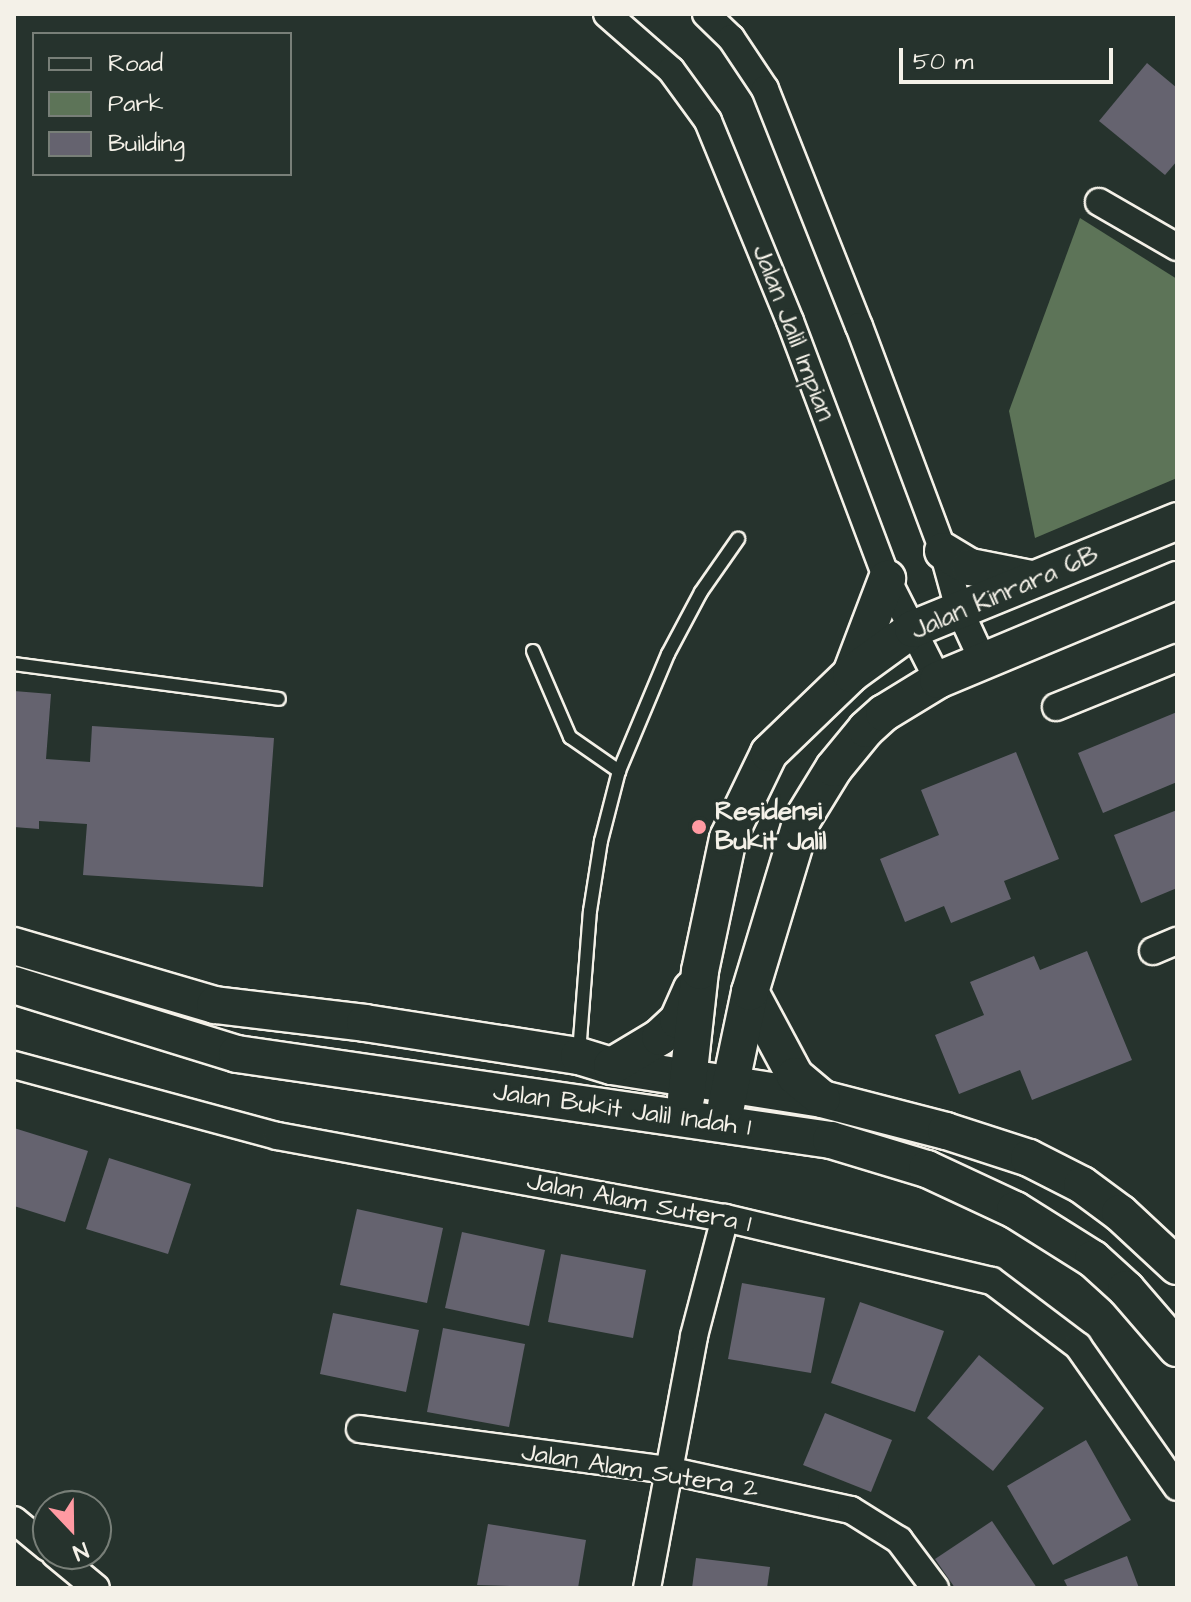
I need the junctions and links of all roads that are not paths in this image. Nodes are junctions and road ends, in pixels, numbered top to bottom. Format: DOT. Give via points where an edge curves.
graph roads {
  1 [pos="607,14"];
  2 [pos="706,14"];
  3 [pos="1099,202"];
  4 [pos="1177,247"];
  5 [pos="1177,521"];
  6 [pos="738,539"];
  7 [pos="943,551"];
  8 [pos="887,579"];
  9 [pos="1033,580"];
  10 [pos="1177,580"];
  11 [pos="959,609"];
  12 [pos="913,629"];
  13 [pos="533,651"];
  14 [pos="1177,658"];
  15 [pos="983,661"];
  16 [pos="14,664"];
  17 [pos="851,674"];
  18 [pos="938,680"];
  19 [pos="279,699"];
  20 [pos="1056,707"];
  21 [pos="619,771"];
  22 [pos="14,946"];
  23 [pos="700,971"];
  24 [pos="14,985"];
  25 [pos="750,992"];
  26 [pos="596,1061"];
  27 [pos="14,1065"];
  28 [pos="687,1076"];
  29 [pos="730,1084"];
  30 [pos="822,1099"];
  31 [pos="684,1118"];
  32 [pos="722,1124"];
  33 [pos="725,1218"];
  34 [pos="1177,1266"];
  35 [pos="1177,1348"];
  36 [pos="360,1429"];
  37 [pos="667,1470"];
  38 [pos="1177,1487"];
  39 [pos="14,1520"];
  40 [pos="32,1535"];
  41 [pos="74,1570"];
  42 [pos="96,1588"];
  43 [pos="647,1588"];
  44 [pos="935,1588"];
  1 -- 8 [label="street, Jalan Jalil Impian" via="671,70 708,121"];
  2 -- 7 [label="street" via="731,38 765,89"];
  3 -- 4 [label="street"];
  5 -- 9 [label="street, Jalan Kinrara 6B"];
  6 -- 21 [label="lane" via="701,592 668,654"];
  7 -- 9 [label="street" via="970,567"];
  7 -- 11 [label="street"];
  8 -- 12 [label="street, Jalan Jalil Impian"];
  8 -- 17 [label="street"];
  9 -- 11 [label="street, Jalan Kinrara 6B"];
  10 -- 15 [label="street, Jalan Kinrara 6B"];
  11 -- 12 [label="street, Jalan Kinrara 6B"];
  11 -- 15 [label="street"];
  12 -- 17 [label="street, Jalan Kinrara 6B"];
  12 -- 18 [label="street, Jalan Jalil Impian"];
  13 -- 21 [label="lane" via="570,737"];
  14 -- 20 [label="street"];
  15 -- 18 [label="street, Jalan Kinrara 6B"];
  16 -- 19 [label="lane"];
  17 -- 23 [label="street, Jalan Kinrara 6B" via="769,753 728,838"];
  18 -- 25 [label="street, Jalan Kinrara 6B" via="866,729 818,791 802,820"];
  21 -- 26 [label="lane" via="590,911"];
  22 -- 26 [label="street, Jalan Bukit Jalil Indah 1" via="215,1005 365,1023"];
  23 -- 26 [label="street" via="678,1020 660,1037"];
  23 -- 28 [label="street, Jalan Kinrara 6B"];
  24 -- 31 [label="street, Jalan Bukit Jalil Indah 1" via="237,1054"];
  25 -- 29 [label="street, Jalan Kinrara 6B"];
  25 -- 30 [label="street" via="795,1076"];
  26 -- 28 [label="street, Jalan Bukit Jalil Indah 1"];
  27 -- 33 [label="street, Jalan Alam Sutera 1" via="277,1136"];
  28 -- 29 [label="street, Jalan Bukit Jalil Indah 1"];
  28 -- 31 [label="street, Jalan Kinrara 6B"];
  29 -- 30 [label="street, Jalan Bukit Jalil Indah 1"];
  29 -- 32 [label="street, Jalan Kinrara 6B"];
  30 -- 34 [label="street, Jalan Bukit Jalil Indah 1" via="1029,1158 1082,1185"];
  31 -- 32 [label="street, Jalan Bukit Jalil Indah 1"];
  32 -- 35 [label="street, Jalan Bukit Jalil Indah 1" via="831,1140 927,1169 981,1192 1093,1259"];
  33 -- 37 [label="street"];
  33 -- 38 [label="street, Jalan Alam Sutera 1" via="992,1281 1078,1346"];
  36 -- 37 [label="street, Jalan Alam Sutera 2"];
  37 -- 43 [label="street"];
  37 -- 44 [label="street, Jalan Alam Sutera 2" via="851,1510 899,1540"];
  39 -- 40 [label="street"];
  41 -- 42 [label="street"];
}
